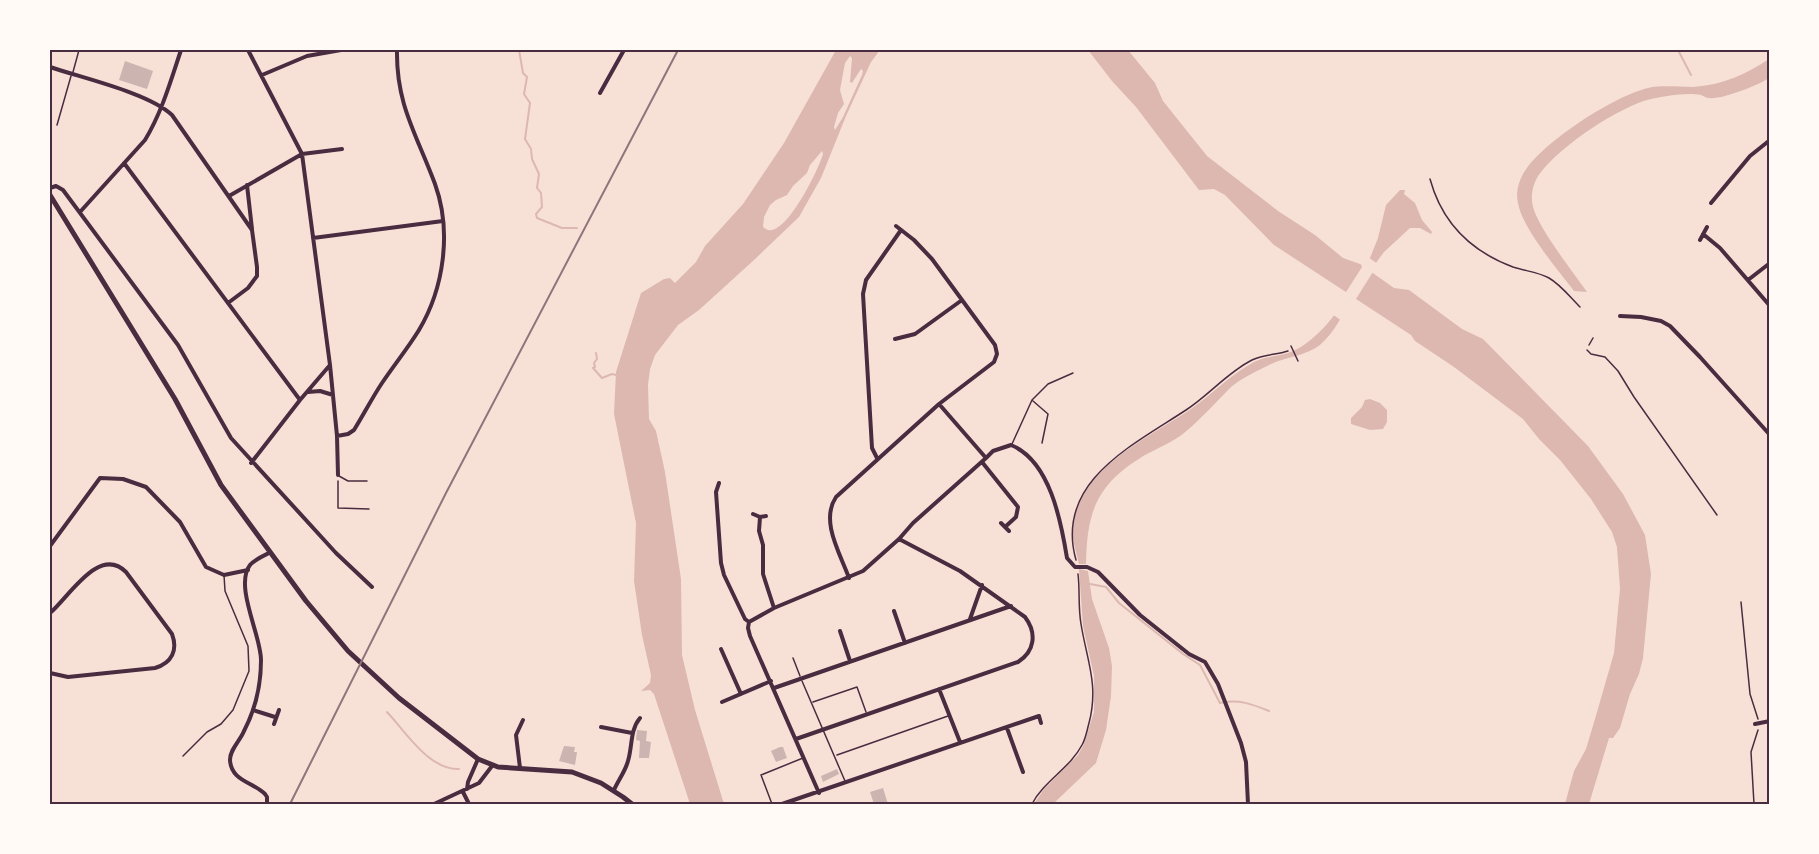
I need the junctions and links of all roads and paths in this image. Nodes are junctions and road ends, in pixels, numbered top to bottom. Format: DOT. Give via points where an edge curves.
graph roads {
  1 [pos="79,50"];
  2 [pos="181,50"];
  3 [pos="248,50"];
  4 [pos="341,50"];
  5 [pos="397,50"];
  6 [pos="624,50"];
  7 [pos="50,67"];
  8 [pos="72,75"];
  9 [pos="262,75"];
  10 [pos="600,93"];
  11 [pos="161,107"];
  12 [pos="57,125"];
  13 [pos="1770,140"];
  14 [pos="342,149"];
  15 [pos="302,154"];
  16 [pos="124,163"];
  17 [pos="1430,179"];
  18 [pos="247,185"];
  19 [pos="50,188"];
  20 [pos="1719,193"];
  21 [pos="50,195"];
  22 [pos="229,196"];
  23 [pos="1725,198"];
  24 [pos="1711,203"];
  25 [pos="80,212"];
  26 [pos="442,221"];
  27 [pos="1707,227"];
  28 [pos="252,230"];
  29 [pos="1703,234"];
  30 [pos="313,238"];
  31 [pos="1700,240"];
  32 [pos="1770,263"];
  33 [pos="1748,280"];
  34 [pos="962,300"];
  35 [pos="228,303"];
  36 [pos="1770,306"];
  37 [pos="1580,307"];
  38 [pos="1620,316"];
  39 [pos="901,331"];
  40 [pos="902,338"];
  41 [pos="1593,338"];
  42 [pos="895,339"];
  43 [pos="1589,345"];
  44 [pos="1291,346"];
  45 [pos="1587,350"];
  46 [pos="1288,351"];
  47 [pos="1298,361"];
  48 [pos="330,365"];
  49 [pos="1073,373"];
  50 [pos="308,392"];
  51 [pos="333,395"];
  52 [pos="300,400"];
  53 [pos="1032,400"];
  54 [pos="939,404"];
  55 [pos="1770,435"];
  56 [pos="337,436"];
  57 [pos="1042,443"];
  58 [pos="1011,445"];
  59 [pos="878,458"];
  60 [pos="986,458"];
  61 [pos="982,462"];
  62 [pos="252,463"];
  63 [pos="339,477"];
  64 [pos="367,481"];
  65 [pos="719,483"];
  66 [pos="369,509"];
  67 [pos="753,514"];
  68 [pos="1717,515"];
  69 [pos="766,516"];
  70 [pos="760,517"];
  71 [pos="1009,531"];
  72 [pos="899,539"];
  73 [pos="50,546"];
  74 [pos="269,553"];
  75 [pos="1077,567"];
  76 [pos="248,570"];
  77 [pos="224,575"];
  78 [pos="849,578"];
  79 [pos="982,585"];
  80 [pos="372,587"];
  81 [pos="1741,602"];
  82 [pos="1011,606"];
  83 [pos="774,608"];
  84 [pos="894,611"];
  85 [pos="50,613"];
  86 [pos="969,620"];
  87 [pos="749,622"];
  88 [pos="840,631"];
  89 [pos="904,643"];
  90 [pos="721,649"];
  91 [pos="793,658"];
  92 [pos="850,661"];
  93 [pos="50,673"];
  94 [pos="801,678"];
  95 [pos="771,681"];
  96 [pos="774,688"];
  97 [pos="939,689"];
  98 [pos="741,694"];
  99 [pos="722,702"];
  100 [pos="812,702"];
  101 [pos="253,710"];
  102 [pos="279,710"];
  103 [pos="867,714"];
  104 [pos="950,715"];
  105 [pos="275,717"];
  106 [pos="640,718"];
  107 [pos="523,720"];
  108 [pos="1770,721"];
  109 [pos="1041,723"];
  110 [pos="274,724"];
  111 [pos="1757,724"];
  112 [pos="601,727"];
  113 [pos="1007,728"];
  114 [pos="823,729"];
  115 [pos="632,733"];
  116 [pos="796,739"];
  117 [pos="960,742"];
  118 [pos="836,755"];
  119 [pos="183,756"];
  120 [pos="804,758"];
  121 [pos="478,759"];
  122 [pos="1025,759"];
  123 [pos="1019,761"];
  124 [pos="492,766"];
  125 [pos="520,769"];
  126 [pos="1023,772"];
  127 [pos="846,784"];
  128 [pos="465,790"];
  129 [pos="614,790"];
  130 [pos="819,793"];
  131 [pos="267,804"];
  132 [pos="434,804"];
  133 [pos="469,804"];
  134 [pos="632,804"];
  135 [pos="772,804"];
  136 [pos="782,804"];
  137 [pos="1032,804"];
  138 [pos="1248,804"];
  139 [pos="1754,804"];
  1 -- 8 [label="lane"];
  2 -- 11 [label="street"];
  3 -- 9 [label="street"];
  4 -- 9 [label="street" via="307,56"];
  5 -- 26 [label="street" via="403,107 437,190"];
  6 -- 10 [label="street"];
  7 -- 8 [label="street"];
  8 -- 11 [label="street"];
  8 -- 12 [label="lane"];
  9 -- 15 [label="street"];
  11 -- 16 [label="street" via="145,140"];
  11 -- 22 [label="street" via="172,115"];
  13 -- 20 [label="street" via="1750,156"];
  14 -- 15 [label="street"];
  15 -- 18 [label="street"];
  15 -- 30 [label="street"];
  16 -- 25 [label="street"];
  16 -- 35 [label="street"];
  17 -- 37 [label="lane" via="1436,199 1459,234 1488,255 1548,278"];
  18 -- 22 [label="street"];
  18 -- 28 [label="street"];
  19 -- 25 [label="street" via="60,187"];
  20 -- 23 [label="street"];
  20 -- 24 [label="street"];
  21 -- 74 [label="main road" via="175,399 221,484"];
  22 -- 28 [label="street"];
  25 -- 62 [label="street" via="178,345 231,438"];
  26 -- 30 [label="street"];
  26 -- 56 [label="street" via="438,286 419,329 354,430"];
  27 -- 29 [label="street"];
  28 -- 35 [label="street" via="257,276"];
  29 -- 31 [label="street"];
  29 -- 33 [label="street"];
  30 -- 48 [label="street"];
  32 -- 33 [label="street"];
  33 -- 36 [label="street"];
  34 -- 40 [label="street" via="915,334"];
  34 -- 54 [label="street" via="998,354 994,362"];
  34 -- 59 [label="street" via="924,249 899,228 866,280 863,294 872,448"];
  35 -- 52 [label="street"];
  38 -- 55 [label="street" via="1641,316 1670,326"];
  39 -- 40 [label="street"];
  40 -- 42 [label="street"];
  41 -- 43 [label="path"];
  44 -- 47 [label="path"];
  45 -- 68 [label="path" via="1605,357 1618,371"];
  46 -- 75 [label="path" via="1260,356 1244,365 1101,470 1083,493 1074,514 1072,537"];
  48 -- 50 [label="street"];
  48 -- 51 [label="street"];
  49 -- 53 [label="lane" via="1047,384"];
  50 -- 51 [label="street"];
  50 -- 52 [label="street"];
  51 -- 56 [label="street"];
  52 -- 62 [label="street"];
  53 -- 57 [label="lane" via="1048,414"];
  53 -- 58 [label="lane"];
  54 -- 59 [label="street"];
  54 -- 60 [label="street"];
  56 -- 63 [label="street"];
  58 -- 60 [label="street"];
  58 -- 75 [label="street" via="1020,448 1045,481 1060,518 1067,558"];
  59 -- 78 [label="street" via="836,497 830,509 830,526"];
  60 -- 61 [label="street"];
  61 -- 71 [label="street" via="1018,507 1016,517 1003,525"];
  61 -- 72 [label="street"];
  62 -- 80 [label="street"];
  63 -- 64 [label="lane"];
  63 -- 66 [label="path" via="338,508"];
  65 -- 87 [label="street" via="716,492 721,563"];
  67 -- 70 [label="street"];
  69 -- 70 [label="street"];
  70 -- 83 [label="street" via="763,574"];
  72 -- 78 [label="street" via="872,564"];
  72 -- 79 [label="street"];
  73 -- 77 [label="street" via="100,478 123,479 146,487 180,522 206,567"];
  74 -- 76 [label="street"];
  74 -- 121 [label="main road" via="348,651 399,698"];
  75 -- 137 [label="path" via="1081,624 1093,677 1092,712 1083,744"];
  75 -- 138 [label="street" via="1098,572 1129,605 1189,654 1205,662 1241,743"];
  76 -- 77 [label="street"];
  76 -- 101 [label="street" via="246,595 260,640 261,660"];
  77 -- 119 [label="lane" via="225,591 248,646 249,671 233,710"];
  78 -- 83 [label="street"];
  79 -- 82 [label="street"];
  79 -- 86 [label="street"];
  81 -- 111 [label="path" via="1750,694"];
  82 -- 86 [label="street"];
  82 -- 97 [label="street" via="1031,624 1033,642 1024,657"];
  83 -- 87 [label="street"];
  84 -- 89 [label="street"];
  85 -- 93 [label="street" via="92,570 110,564 126,573 172,634 175,645 167,663 155,668 68,677"];
  86 -- 89 [label="street"];
  87 -- 95 [label="street" via="750,636"];
  88 -- 92 [label="street"];
  89 -- 92 [label="street"];
  90 -- 98 [label="street"];
  91 -- 94 [label="lane"];
  92 -- 94 [label="street"];
  94 -- 96 [label="street"];
  94 -- 100 [label="lane"];
  95 -- 96 [label="street"];
  95 -- 98 [label="street"];
  96 -- 116 [label="street"];
  97 -- 103 [label="street"];
  97 -- 104 [label="street"];
  98 -- 99 [label="street"];
  100 -- 103 [label="lane" via="857,687"];
  100 -- 114 [label="lane"];
  101 -- 105 [label="street"];
  101 -- 131 [label="street" via="232,750 230,762 241,779 265,794"];
  102 -- 105 [label="street"];
  103 -- 114 [label="street"];
  104 -- 117 [label="street"];
  104 -- 118 [label="lane"];
  105 -- 110 [label="street"];
  106 -- 115 [label="street"];
  107 -- 125 [label="street" via="516,735"];
  108 -- 111 [label="street"];
  109 -- 113 [label="street" via="1039,716"];
  111 -- 139 [label="path" via="1751,752"];
  112 -- 115 [label="street"];
  113 -- 117 [label="street"];
  113 -- 123 [label="street"];
  114 -- 116 [label="street"];
  114 -- 118 [label="lane"];
  115 -- 129 [label="street" via="628,763"];
  116 -- 120 [label="street"];
  117 -- 127 [label="street"];
  118 -- 127 [label="lane"];
  120 -- 130 [label="street"];
  120 -- 135 [label="lane" via="761,775"];
  121 -- 124 [label="main road"];
  121 -- 128 [label="street"];
  122 -- 123 [label="street"];
  123 -- 126 [label="street"];
  124 -- 125 [label="main road"];
  124 -- 128 [label="street" via="479,783"];
  125 -- 129 [label="main road" via="572,772"];
  127 -- 130 [label="street"];
  128 -- 132 [label="street"];
  128 -- 133 [label="street"];
  129 -- 134 [label="main road"];
  130 -- 136 [label="street"];
}
